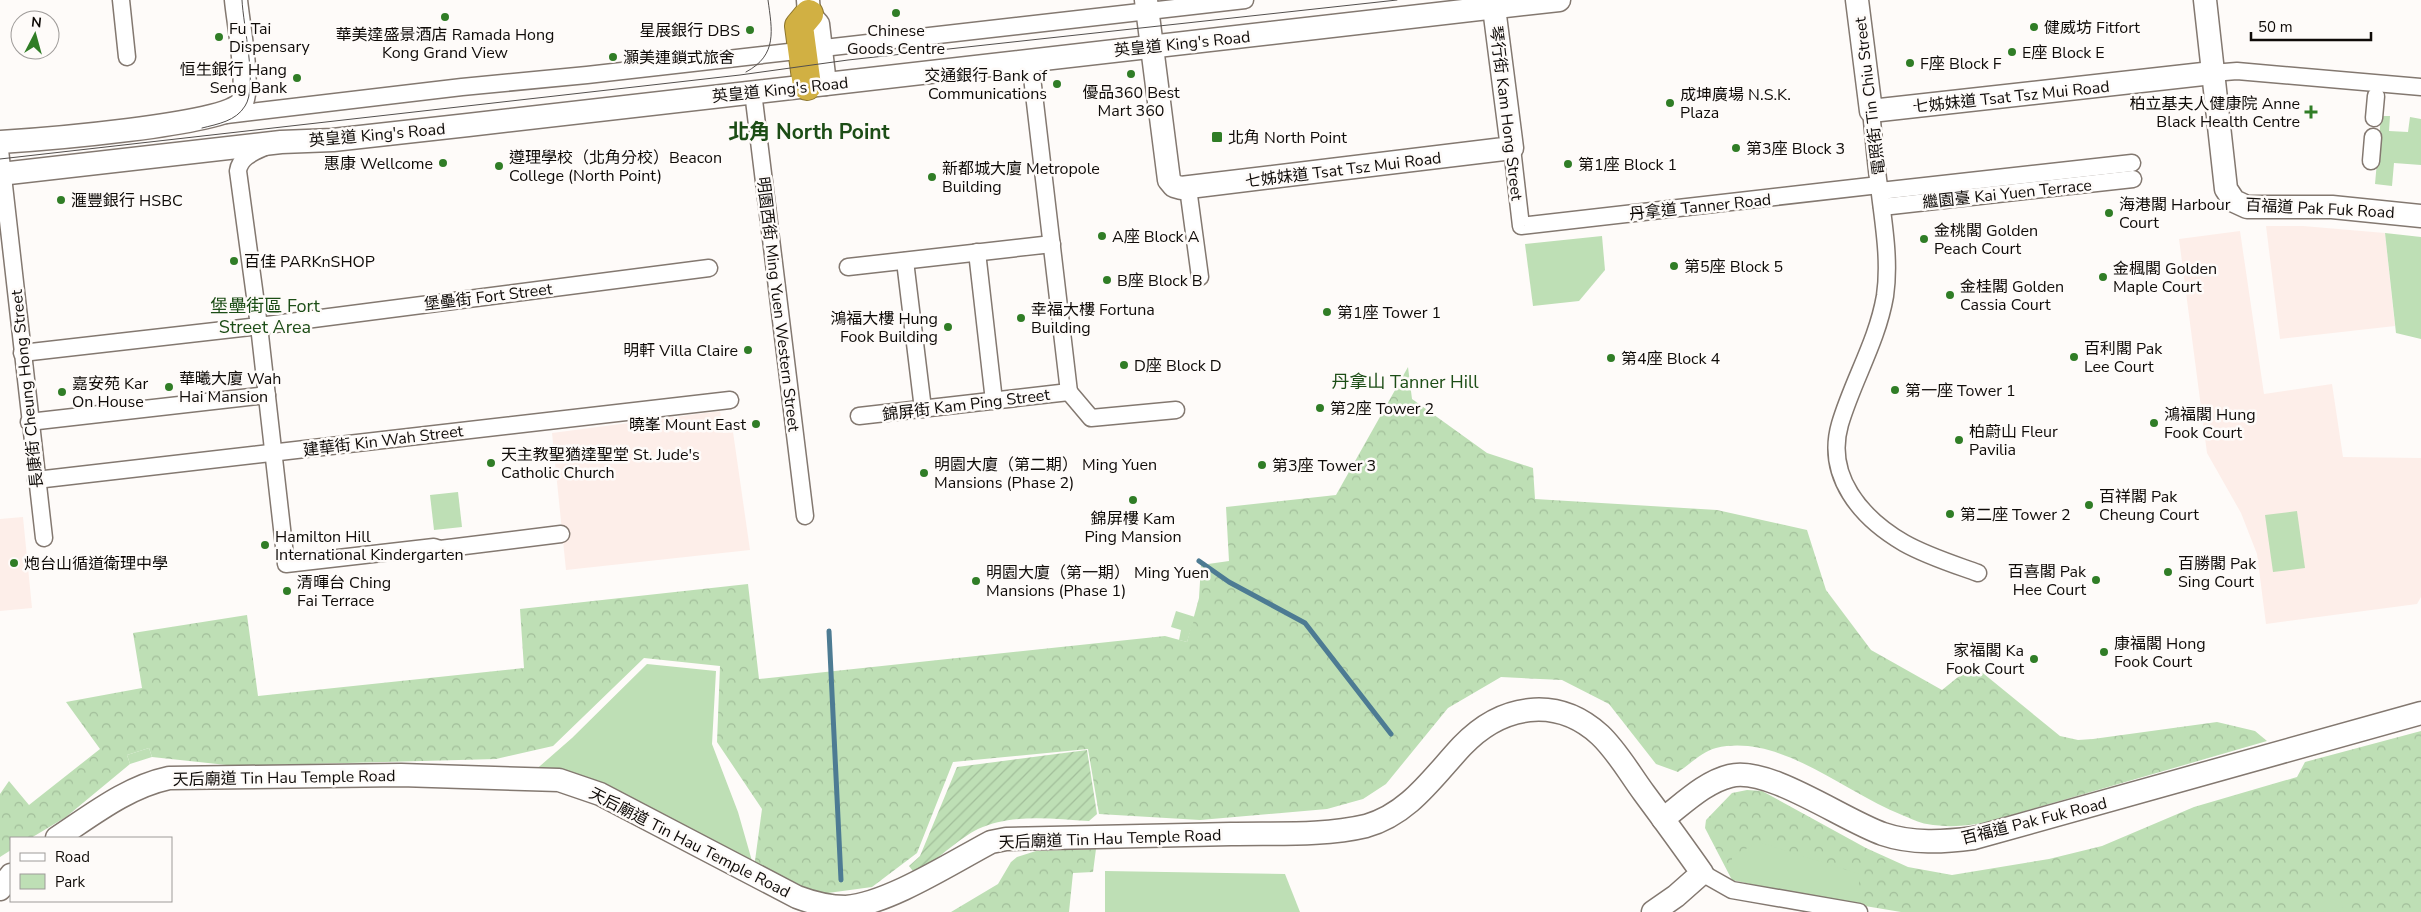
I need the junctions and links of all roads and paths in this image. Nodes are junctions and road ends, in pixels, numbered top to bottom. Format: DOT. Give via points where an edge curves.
graph roads {
  1 [pos="121,0"];
  2 [pos="237,0"];
  3 [pos="1245,0"];
  4 [pos="1559,0"];
  5 [pos="1857,0"];
  6 [pos="2205,0"];
  7 [pos="808,4"];
  8 [pos="1493,4"];
  9 [pos="1147,6"];
  10 [pos="1153,46"];
  11 [pos="811,50"];
  12 [pos="127,57"];
  13 [pos="1030,60"];
  14 [pos="2212,73"];
  15 [pos="816,85"];
  16 [pos="2421,87"];
  17 [pos="753,92"];
  18 [pos="2376,96"];
  19 [pos="1871,111"];
  20 [pos="210,118"];
  21 [pos="2374,118"];
  22 [pos="2373,137"];
  23 [pos="0,142"];
  24 [pos="282,142"];
  25 [pos="1512,148"];
  26 [pos="0,150"];
  27 [pos="2370,162"];
  28 [pos="2133,171"];
  29 [pos="1,174"];
  30 [pos="1181,187"];
  31 [pos="1880,194"];
  32 [pos="2421,216"];
  33 [pos="1521,226"];
  34 [pos="1052,244"];
  35 [pos="976,252"];
  36 [pos="905,260"];
  37 [pos="848,267"];
  38 [pos="709,268"];
  39 [pos="1200,277"];
  40 [pos="290,322"];
  41 [pos="263,325"];
  42 [pos="22,353"];
  43 [pos="1069,392"];
  44 [pos="267,395"];
  45 [pos="730,400"];
  46 [pos="994,401"];
  47 [pos="922,409"];
  48 [pos="1176,410"];
  49 [pos="859,416"];
  50 [pos="29,422"];
  51 [pos="273,453"];
  52 [pos="36,480"];
  53 [pos="805,516"];
  54 [pos="554,532"];
  55 [pos="44,538"];
  56 [pos="1978,573"];
  57 [pos="2421,713"];
  58 [pos="1663,819"];
  59 [pos="59,837"];
  60 [pos="1702,873"];
  61 [pos="10,876"];
  62 [pos="0,890"];
  63 [pos="1653,912"];
  64 [pos="1859,912"];
  1 -- 12 [label="street"];
  2 -- 20 [label="street" via="244,95 236,109"];
  3 -- 9 [label="street"];
  4 -- 8 [label="street, 英皇道 King's Road"];
  5 -- 19 [label="street, 電照街 Tin Chiu Street"];
  6 -- 14 [label="street"];
  7 -- 11 [label="highway" via="799,26"];
  8 -- 10 [label="street, 英皇道 King's Road"];
  8 -- 25 [label="street, 琴行街 Kam Hong Street"];
  9 -- 10 [label="street"];
  9 -- 11 [label="street"];
  10 -- 13 [label="street, 英皇道 King's Road"];
  10 -- 30 [label="street" via="1169,176"];
  11 -- 15 [label="highway"];
  11 -- 20 [label="street" via="432,90"];
  13 -- 15 [label="street, 英皇道 King's Road"];
  13 -- 34 [label="street, 錦屏街 Kam Ping Street"];
  14 -- 16 [label="street, 七姊妹道 Tsat Tsz Mui Road" via="2237,71"];
  14 -- 19 [label="street, 七姊妹道 Tsat Tsz Mui Road"];
  14 -- 32 [label="street, 百福道 Pak Fuk Road" via="2226,189 2234,201 2247,207 2340,208"];
  15 -- 17 [label="street, 英皇道 King's Road"];
  17 -- 24 [label="street, 英皇道 King's Road" via="343,139"];
  17 -- 53 [label="street, 明園西街 Ming Yuen Western Street"];
  18 -- 21 [label="street"];
  19 -- 31 [label="street, 電照街 Tin Chiu Street"];
  20 -- 23 [label="street"];
  22 -- 27 [label="street"];
  24 -- 29 [label="street, 英皇道 King's Road"];
  24 -- 41 [label="street" via="251,153 239,167"];
  25 -- 30 [label="street, 七姊妹道 Tsat Tsz Mui Road"];
  25 -- 33 [label="street, 琴行街 Kam Hong Street"];
  26 -- 29 [label="street, 長康街 Cheung Hong Street"];
  28 -- 31 [label="street, 丹拿道 Tanner Road"];
  29 -- 42 [label="street, 長康街 Cheung Hong Street"];
  30 -- 39 [label="street"];
  31 -- 33 [label="street, 丹拿道 Tanner Road"];
  31 -- 56 [label="street, 電照街 Tin Chiu Street" via="1886,251 1885,292 1877,333 1836,439 1839,474 1846,490 1882,528 1918,550"];
  34 -- 35 [label="street"];
  34 -- 43 [label="street, 錦屏街 Kam Ping Street"];
  35 -- 36 [label="street"];
  35 -- 46 [label="street"];
  36 -- 37 [label="street"];
  36 -- 47 [label="street"];
  38 -- 41 [label="street, 堡壘街 Fort Street"];
  40 -- 41 [label="street, 堡壘街 Fort Street"];
  41 -- 42 [label="street, 堡壘街 Fort Street"];
  41 -- 44 [label="street"];
  42 -- 50 [label="street, 長康街 Cheung Hong Street"];
  43 -- 46 [label="street, 錦屏街 Kam Ping Street"];
  43 -- 48 [label="street" via="1092,418"];
  44 -- 50 [label="street"];
  44 -- 51 [label="street"];
  45 -- 51 [label="street, 建華街 Kin Wah Street"];
  46 -- 47 [label="street, 錦屏街 Kam Ping Street"];
  47 -- 49 [label="street, 錦屏街 Kam Ping Street"];
  50 -- 52 [label="street, 長康街 Cheung Hong Street"];
  51 -- 52 [label="street, 建華街 Kin Wah Street"];
  51 -- 54 [label="street" via="286,564 434,547 440,549"];
  52 -- 55 [label="street, 長康街 Cheung Hong Street"];
  57 -- 58 [label="street, 百福道 Pak Fuk Road" via="1996,834 1944,841 1885,834 1761,777 1744,774 1729,776 1700,792"];
  58 -- 59 [label="street, 天后廟道 Tin Hau Temple Road" via="1600,736 1566,714 1538,710 1510,714 1484,727 1408,804 1386,818 1364,826 1291,833 1001,839 894,893 848,906 826,906 789,893 600,794 559,780 401,776 169,778 121,796"];
  58 -- 60 [label="street, 天后廟道 Tin Hau Temple Road"];
  60 -- 63 [label="street"];
  60 -- 64 [label="street, 天后廟道 Tin Hau Temple Road" via="1732,890"];
  61 -- 62 [label="street"];
}
